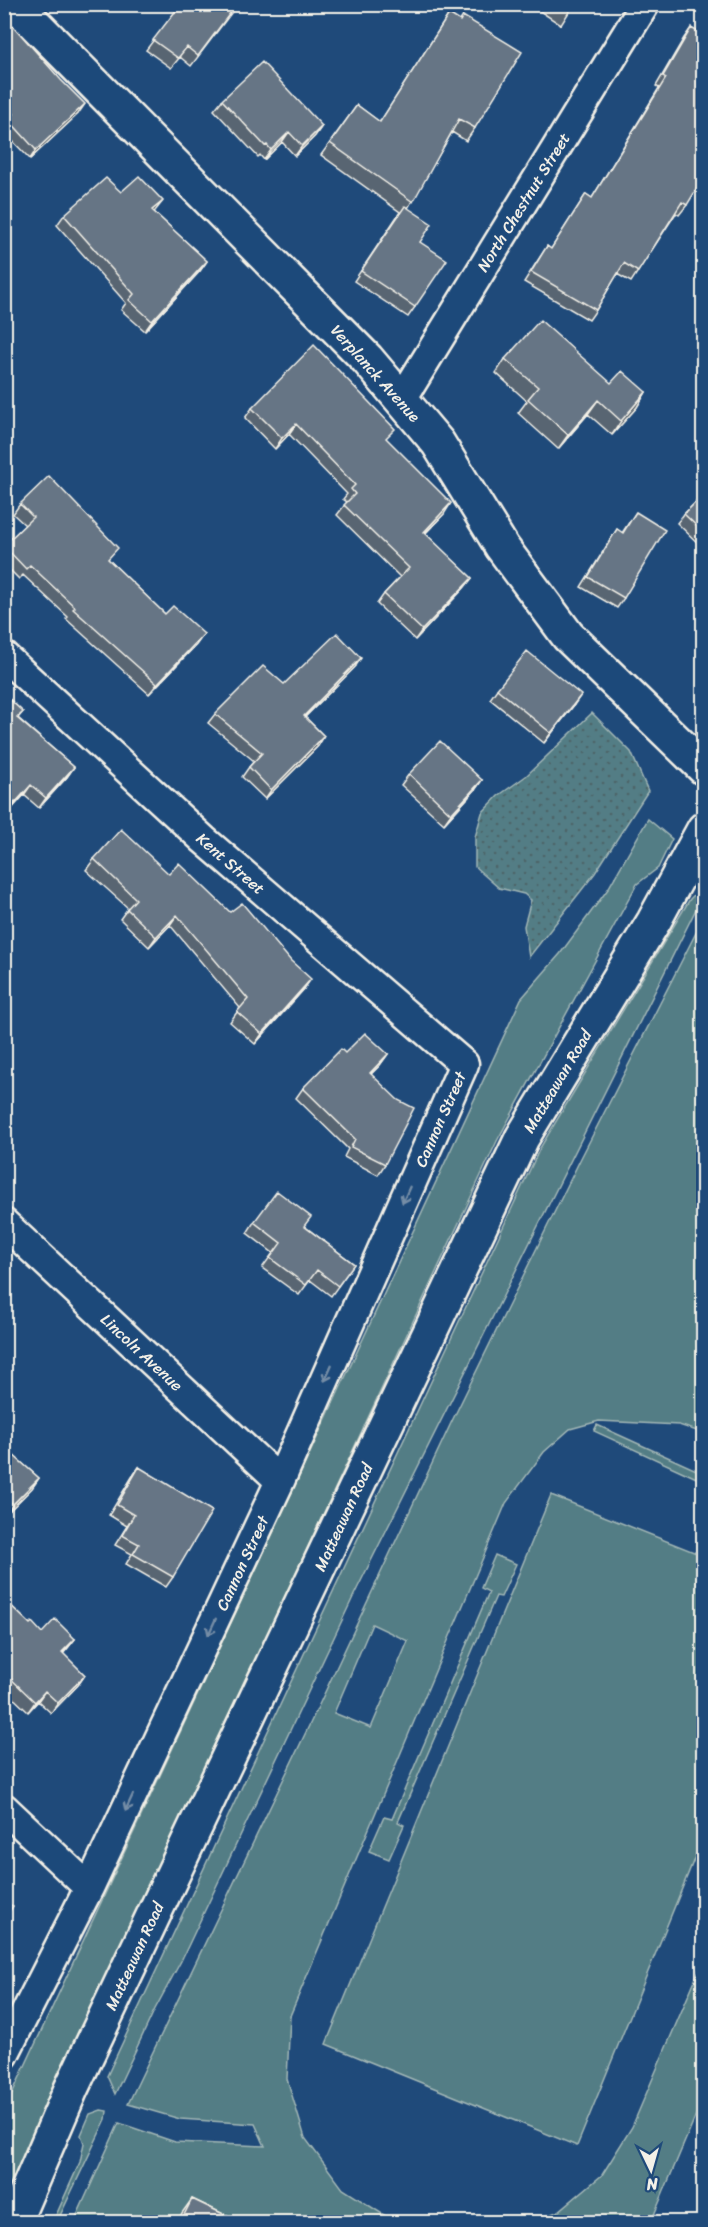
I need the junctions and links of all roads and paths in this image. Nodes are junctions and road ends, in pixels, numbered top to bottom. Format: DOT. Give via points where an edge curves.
graph roads {
  1 [pos="15,4"];
  2 [pos="645,4"];
  3 [pos="402,399"];
  4 [pos="4,656"];
  5 [pos="704,768"];
  6 [pos="704,829"];
  7 [pos="464,1064"];
  8 [pos="4,1223"];
  9 [pos="280,1481"];
  10 [pos="4,1808"];
  11 [pos="89,1888"];
  12 [pos="4,2055"];
  13 [pos="14,2223"];
  1 -- 3 [label="street, Verplanck Avenue"];
  2 -- 3 [label="street, North Chestnut Street"];
  3 -- 5 [label="street, Verplanck Avenue" via="438,443 502,547 568,636"];
  4 -- 7 [label="street, Kent Street" via="204,840"];
  6 -- 13 [label="street, Matteawan Road" via="654,921 522,1138 71,2089"];
  7 -- 9 [label="street, Cannon Street, one-way"];
  8 -- 9 [label="street, Lincoln Avenue"];
  9 -- 11 [label="street, Cannon Street, one-way"];
  10 -- 11 [label="street"];
  11 -- 12 [label="street, Cannon Street"];
}
